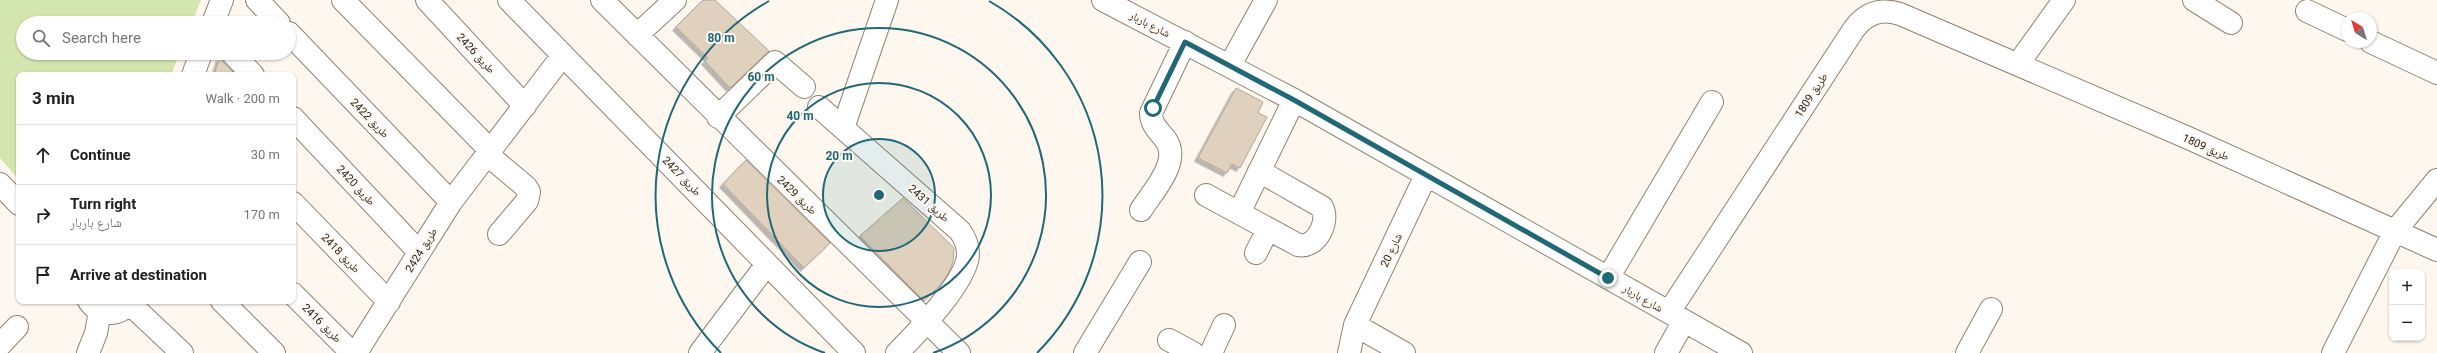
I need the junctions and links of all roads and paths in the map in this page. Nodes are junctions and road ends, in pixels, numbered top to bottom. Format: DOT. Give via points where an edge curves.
graph roads {
  1 [pos="222,0"];
  2 [pos="257,0"];
  3 [pos="342,0"];
  4 [pos="427,0"];
  5 [pos="509,0"];
  6 [pos="602,0"];
  7 [pos="675,0"];
  8 [pos="887,0"];
  9 [pos="1103,0"];
  10 [pos="1266,0"];
  11 [pos="2064,0"];
  12 [pos="2194,0"];
  13 [pos="2307,11"];
  14 [pos="216,16"];
  15 [pos="272,16"];
  16 [pos="2231,24"];
  17 [pos="2341,27"];
  18 [pos="636,35"];
  19 [pos="296,41"];
  20 [pos="1185,42"];
  21 [pos="2377,45"];
  22 [pos="563,55"];
  23 [pos="198,60"];
  24 [pos="239,60"];
  25 [pos="2018,64"];
  26 [pos="1230,65"];
  27 [pos="194,72"];
  28 [pos="250,72"];
  29 [pos="2437,73"];
  30 [pos="804,87"];
  31 [pos="1294,100"];
  32 [pos="1712,102"];
  33 [pos="525,106"];
  34 [pos="819,107"];
  35 [pos="718,117"];
  36 [pos="296,121"];
  37 [pos="843,128"];
  38 [pos="490,153"];
  39 [pos="1259,171"];
  40 [pos="1426,175"];
  41 [pos="2437,180"];
  42 [pos="0,184"];
  43 [pos="1206,196"];
  44 [pos="16,201"];
  45 [pos="451,202"];
  46 [pos="296,206"];
  47 [pos="1141,210"];
  48 [pos="1238,213"];
  49 [pos="1268,228"];
  50 [pos="2395,231"];
  51 [pos="499,234"];
  52 [pos="2437,250"];
  53 [pos="419,252"];
  54 [pos="1256,253"];
  55 [pos="1140,262"];
  56 [pos="767,264"];
  57 [pos="1608,278"];
  58 [pos="296,297"];
  59 [pos="389,302"];
  60 [pos="128,304"];
  61 [pos="132,304"];
  62 [pos="225,304"];
  63 [pos="94,306"];
  64 [pos="1992,309"];
  65 [pos="1676,317"];
  66 [pos="928,322"];
  67 [pos="1224,325"];
  68 [pos="1356,325"];
  69 [pos="17,327"];
  70 [pos="1169,340"];
  71 [pos="0,345"];
  72 [pos="88,353"];
  73 [pos="182,353"];
  74 [pos="274,353"];
  75 [pos="352,353"];
  76 [pos="356,353"];
  77 [pos="700,353"];
  78 [pos="854,353"];
  79 [pos="897,353"];
  80 [pos="959,353"];
  81 [pos="1086,353"];
  82 [pos="1193,353"];
  83 [pos="1211,353"];
  84 [pos="1349,353"];
  85 [pos="1404,353"];
  86 [pos="1666,353"];
  87 [pos="1741,353"];
  88 [pos="1967,353"];
  89 [pos="2333,353"];
  1 -- 14 [label="street"];
  2 -- 15 [label="street"];
  3 -- 38 [label="street"];
  4 -- 33 [label="street, طريق 2426"];
  5 -- 22 [label="street, طريق 2427"];
  6 -- 18 [label="street, طريق 2429"];
  7 -- 18 [label="street"];
  8 -- 37 [label="street"];
  9 -- 20 [label="street, شارع باربار"];
  10 -- 26 [label="street"];
  11 -- 25 [label="street"];
  12 -- 16 [label="street"];
  13 -- 17 [label="street"];
  18 -- 35 [label="street, طريق 2429"];
  19 -- 45 [label="street, طريق 2422"];
  20 -- 26 [label="street, شارع باربار"];
  20 -- 47 [label="street" via="1151,113 1153,124 1170,150 1169,165"];
  21 -- 29 [label="street"];
  22 -- 33 [label="street, طريق 2424"];
  22 -- 56 [label="street, طريق 2427"];
  23 -- 27 [label="street"];
  24 -- 28 [label="street"];
  25 -- 50 [label="street, طريق 1809"];
  25 -- 65 [label="street, طريق 1809" via="1893,12 1878,12 1864,18 1854,28"];
  26 -- 31 [label="street, شارع باربار"];
  30 -- 35 [label="street" via="775,62"];
  31 -- 39 [label="street"];
  31 -- 40 [label="street, شارع باربار"];
  32 -- 57 [label="street"];
  33 -- 38 [label="street, طريق 2424"];
  34 -- 37 [label="street, طريق 2431"];
  35 -- 66 [label="street, طريق 2429"];
  36 -- 53 [label="street, طريق 2420"];
  37 -- 66 [label="street, طريق 2431" via="954,225 965,238 968,246 967,263"];
  38 -- 45 [label="street, طريق 2424"];
  38 -- 51 [label="street" via="529,192 527,201"];
  39 -- 48 [label="street"];
  39 -- 49 [label="street" via="1319,204 1325,212 1325,221 1315,240 1306,246 1298,245"];
  40 -- 57 [label="street, شارع باربار"];
  40 -- 68 [label="street, شارع 20"];
  41 -- 50 [label="street"];
  42 -- 44 [label="street"];
  43 -- 48 [label="street"];
  45 -- 53 [label="street, طريق 2424"];
  46 -- 59 [label="street, طريق 2418"];
  48 -- 49 [label="street"];
  49 -- 54 [label="street"];
  50 -- 52 [label="street, طريق 1809"];
  50 -- 89 [label="street"];
  53 -- 59 [label="street, طريق 2424"];
  55 -- 81 [label="street"];
  56 -- 77 [label="street"];
  56 -- 78 [label="street, طريق 2427"];
  57 -- 65 [label="street, شارع باربار"];
  58 -- 75 [label="street, طريق 2416"];
  59 -- 76 [label="street, طريق 2424"];
  60 -- 63 [label="street" via="112,313"];
  61 -- 73 [label="street"];
  62 -- 74 [label="street"];
  63 -- 72 [label="street" via="96,333"];
  64 -- 88 [label="street"];
  65 -- 86 [label="street, طريق 1809"];
  65 -- 87 [label="street, شارع باربار"];
  66 -- 79 [label="street"];
  66 -- 80 [label="street, طريق 2429"];
  67 -- 83 [label="street"];
  68 -- 84 [label="street, شارع 20"];
  68 -- 85 [label="street"];
  69 -- 71 [label="street"];
  70 -- 82 [label="street"];
}
